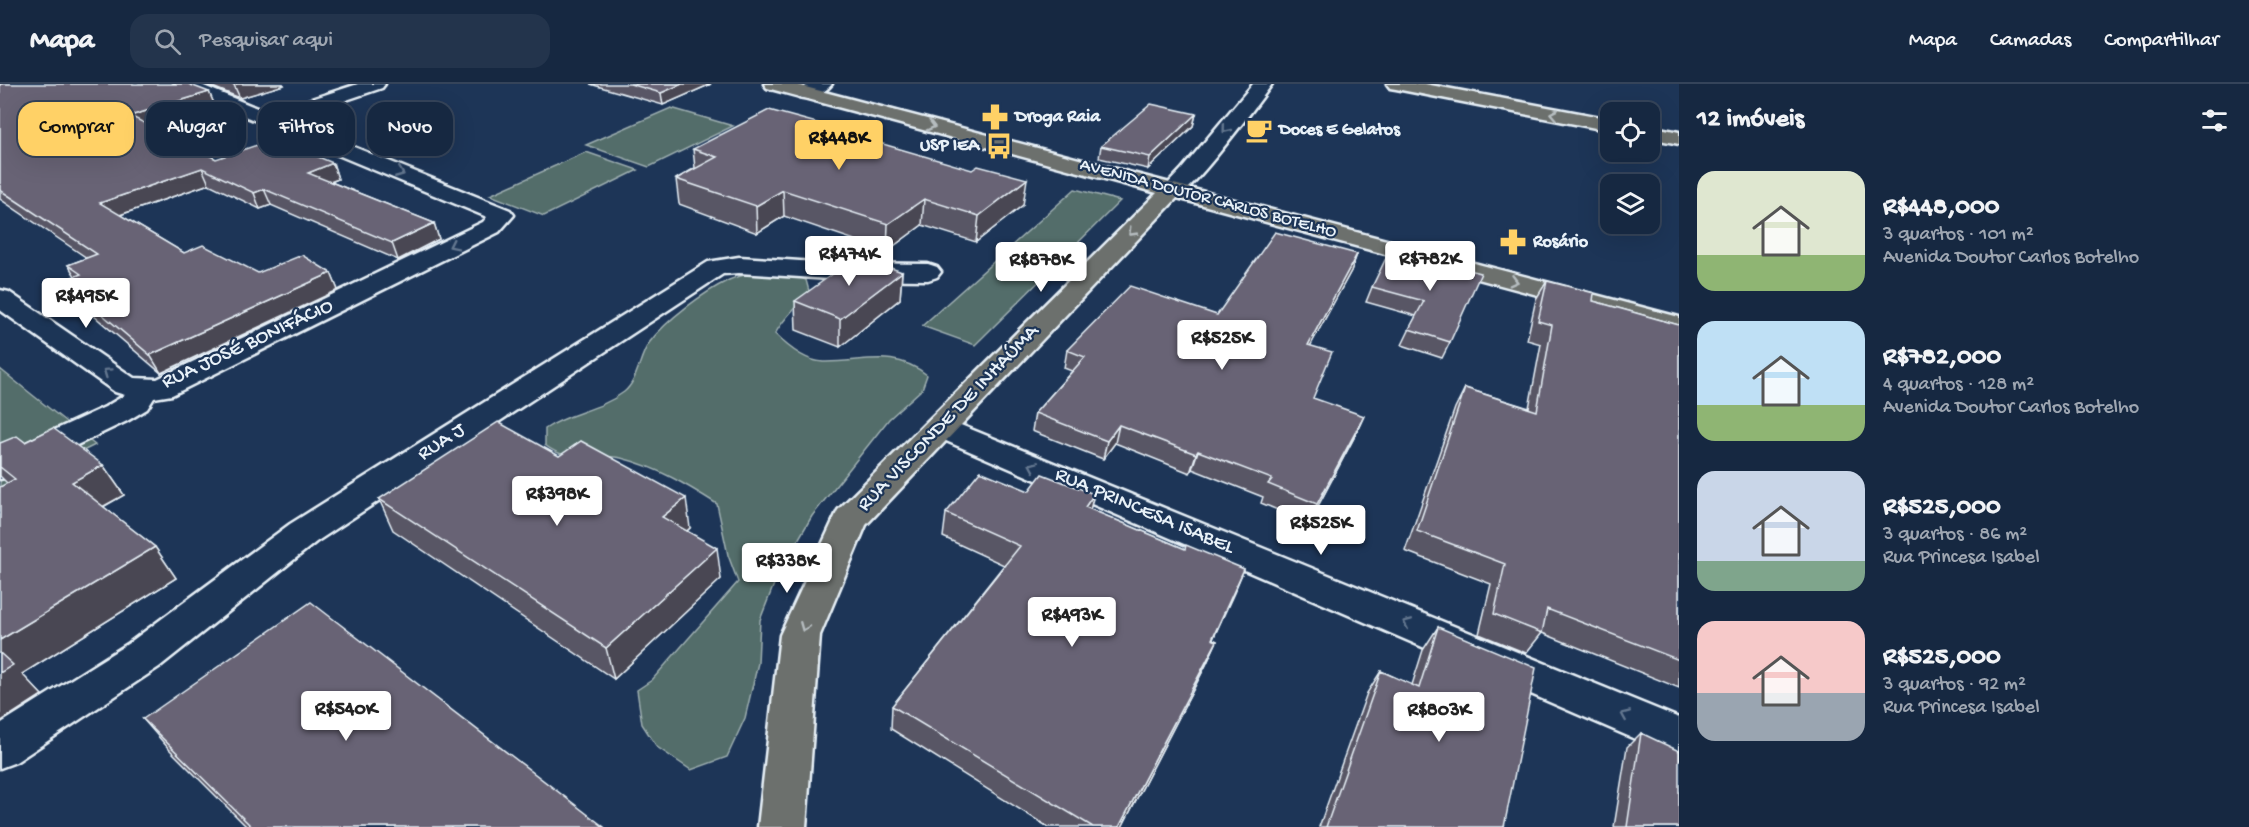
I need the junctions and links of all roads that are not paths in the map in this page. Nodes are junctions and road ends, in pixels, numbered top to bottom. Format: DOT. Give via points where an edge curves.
graph roads {
  1 [pos="183,84"];
  2 [pos="376,84"];
  3 [pos="772,84"];
  4 [pos="1263,84"];
  5 [pos="1396,84"];
  6 [pos="814,88"];
  7 [pos="320,102"];
  8 [pos="258,115"];
  9 [pos="1600,123"];
  10 [pos="1660,134"];
  11 [pos="1679,138"];
  12 [pos="355,155"];
  13 [pos="1173,190"];
  14 [pos="928,272"];
  15 [pos="0,298"];
  16 [pos="1679,325"];
  17 [pos="146,387"];
  18 [pos="941,427"];
  19 [pos="7,455"];
  20 [pos="1679,738"];
  21 [pos="0,748"];
  22 [pos="782,827"];
  1 -- 8 [label="street"];
  2 -- 7 [label="street"];
  3 -- 6 [label="main road, AVENIDA DOUTOR CARLOS BOTELHO"];
  4 -- 13 [label="street, RUA VISCONDE DE INHAÚMA, one-way"];
  9 -- 5 [label="main road, one-way"];
  6 -- 13 [label="main road, AVENIDA DOUTOR CARLOS BOTELHO, one-way"];
  10 -- 11 [label="main road"];
  12 -- 17 [label="street, RUA JOSÉ BONIFÁCIO, one-way" via="502,215 490,227 162,389"];
  13 -- 16 [label="main road, AVENIDA DOUTOR CARLOS BOTELHO, one-way"];
  13 -- 18 [label="main road, RUA VISCONDE DE INHAÚMA, one-way"];
  14 -- 21 [label="street, RUA J" via="717,267 579,343 303,533 144,655"];
  17 -- 15 [label="street, RUA JOSÉ BONIFÁCIO, one-way" via="126,386"];
  17 -- 19 [label="street" via="136,402 116,414"];
  20 -- 18 [label="street, RUA PRINCESA ISABEL, one-way"];
  18 -- 22 [label="main road, RUA VISCONDE DE INHAÚMA, one-way" via="851,519 800,635"];
}
